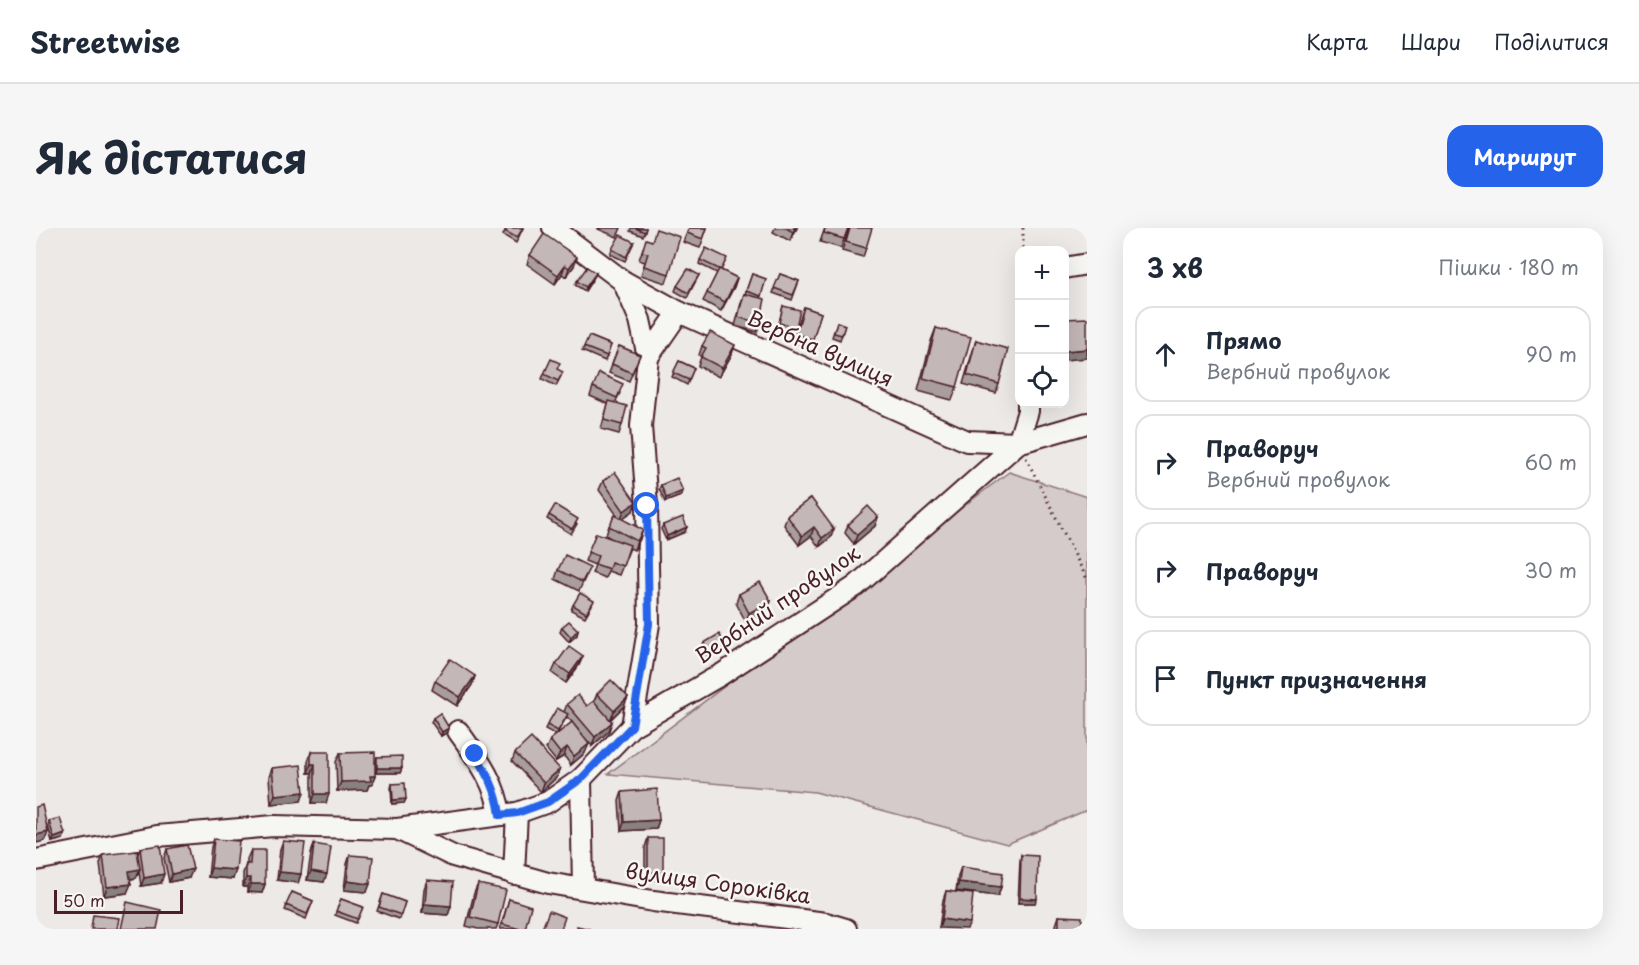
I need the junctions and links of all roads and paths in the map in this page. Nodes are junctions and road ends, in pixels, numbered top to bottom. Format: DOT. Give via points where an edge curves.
graph roads {
  1 [pos="553,228"];
  2 [pos="1023,228"];
  3 [pos="1023,246"];
  4 [pos="1087,264"];
  5 [pos="1069,267"];
  6 [pos="624,281"];
  7 [pos="679,312"];
  8 [pos="648,357"];
  9 [pos="1028,408"];
  10 [pos="1087,423"];
  11 [pos="1018,442"];
  12 [pos="1087,579"];
  13 [pos="632,726"];
  14 [pos="458,731"];
  15 [pos="581,779"];
  16 [pos="509,814"];
  17 [pos="397,829"];
  18 [pos="36,860"];
  19 [pos="514,874"];
  20 [pos="583,888"];
  21 [pos="846,929"];
  1 -- 6 [label="street, Вербна вулиця"];
  2 -- 3 [label="path"];
  4 -- 5 [label="street"];
  6 -- 7 [label="street, Вербна вулиця"];
  6 -- 8 [label="street" via="640,320"];
  7 -- 8 [label="street"];
  7 -- 11 [label="street, Вербна вулиця" via="967,441"];
  8 -- 13 [label="street" via="641,426 649,624"];
  9 -- 11 [label="street"];
  10 -- 11 [label="street, Вербна вулиця"];
  11 -- 12 [label="path"];
  11 -- 13 [label="street, Вербний провулок" via="856,586 722,674"];
  13 -- 15 [label="street, Вербний провулок"];
  14 -- 16 [label="street" via="490,776 498,799"];
  15 -- 16 [label="street, Вербний провулок" via="548,802"];
  15 -- 20 [label="street"];
  16 -- 17 [label="street, Вербний провулок"];
  16 -- 19 [label="street"];
  17 -- 18 [label="street" via="274,826 157,836"];
  17 -- 19 [label="street" via="453,856"];
  19 -- 20 [label="street, вулиця Сороківка"];
  20 -- 21 [label="street, вулиця Сороківка"];
}
